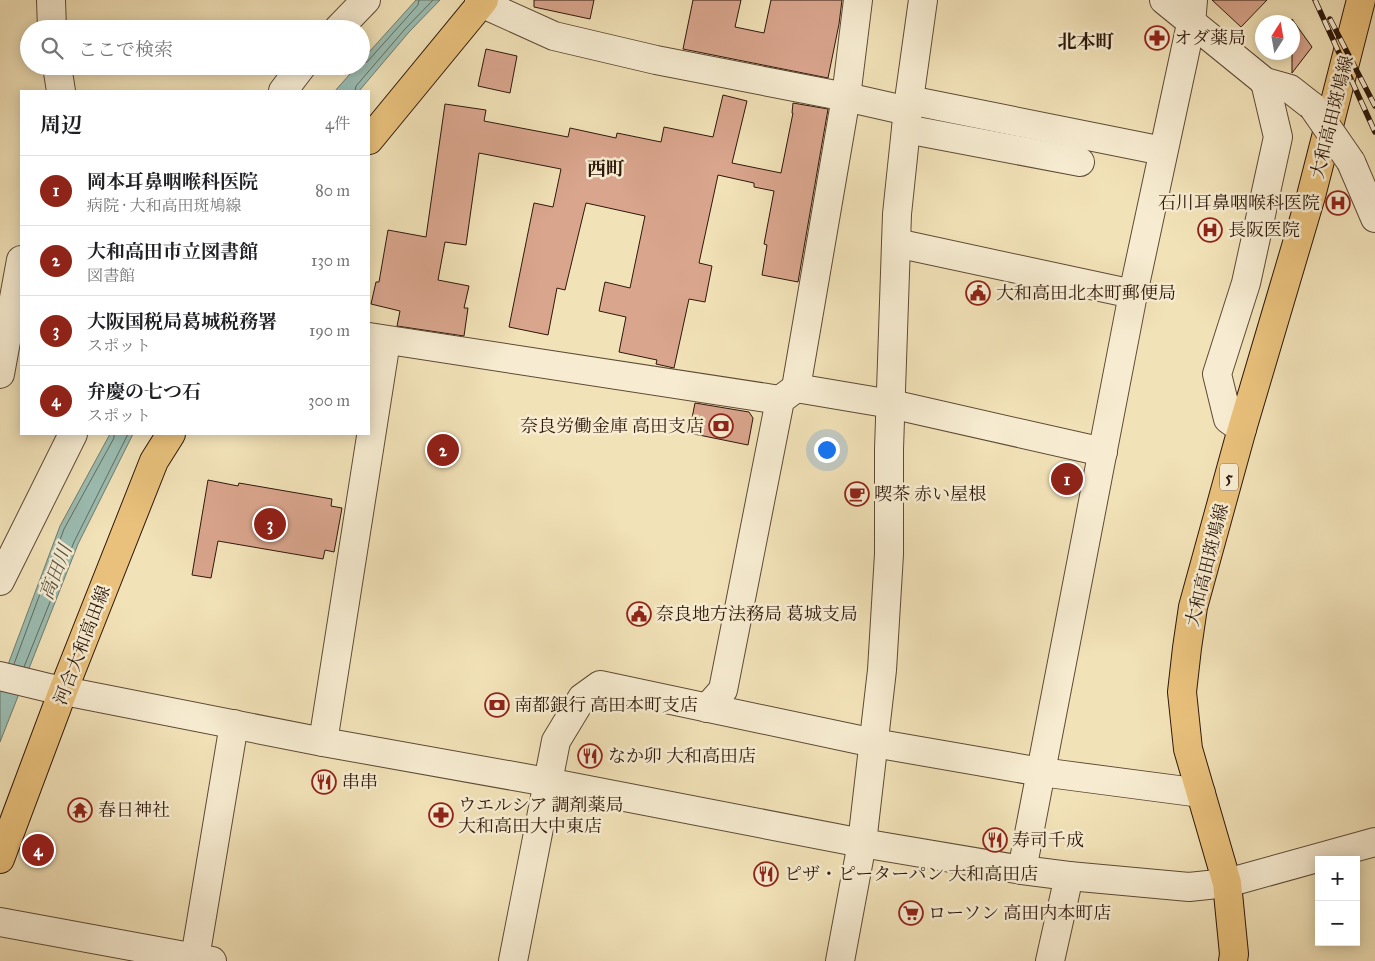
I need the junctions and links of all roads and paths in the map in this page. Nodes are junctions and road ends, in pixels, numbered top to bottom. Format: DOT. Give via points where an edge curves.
graph roads {
  1 [pos="51,0"];
  2 [pos="366,0"];
  3 [pos="858,0"];
  4 [pos="923,0"];
  5 [pos="1164,0"];
  6 [pos="1361,0"];
  7 [pos="482,1"];
  8 [pos="1192,12"];
  9 [pos="52,20"];
  10 [pos="347,20"];
  11 [pos="58,75"];
  12 [pos="295,75"];
  13 [pos="1265,82"];
  14 [pos="61,90"];
  15 [pos="284,90"];
  16 [pos="846,97"];
  17 [pos="908,113"];
  18 [pos="370,139"];
  19 [pos="1163,151"];
  20 [pos="1080,162"];
  21 [pos="1375,218"];
  22 [pos="896,243"];
  23 [pos="20,265"];
  24 [pos="1133,294"];
  25 [pos="377,339"];
  26 [pos="0,374"];
  27 [pos="370,391"];
  28 [pos="788,394"];
  29 [pos="891,404"];
  30 [pos="1242,430"];
  31 [pos="72,435"];
  32 [pos="170,435"];
  33 [pos="364,435"];
  34 [pos="1103,452"];
  35 [pos="0,581"];
  36 [pos="0,676"];
  37 [pos="56,690"];
  38 [pos="707,708"];
  39 [pos="234,724"];
  40 [pos="323,742"];
  41 [pos="874,743"];
  42 [pos="1041,772"];
  43 [pos="547,782"];
  44 [pos="1201,793"];
  45 [pos="1375,842"];
  46 [pos="862,844"];
  47 [pos="0,859"];
  48 [pos="1022,870"];
  49 [pos="1069,876"];
  50 [pos="1227,883"];
  51 [pos="0,922"];
  52 [pos="204,959"];
  53 [pos="513,961"];
  54 [pos="840,961"];
  55 [pos="1050,961"];
  56 [pos="1232,961"];
  1 -- 9 [label="street"];
  2 -- 10 [label="street"];
  3 -- 16 [label="street"];
  4 -- 17 [label="street"];
  5 -- 8 [label="street"];
  6 -- 30 [label="main road, 大和高田斑鳩線 / 5" via="1311,196"];
  7 -- 16 [label="street" via="554,36 656,60"];
  7 -- 18 [label="main road"];
  8 -- 13 [label="street"];
  8 -- 19 [label="street"];
  11 -- 14 [label="street"];
  12 -- 15 [label="street"];
  13 -- 21 [label="street, bridge" via="1290,89 1313,108 1351,162"];
  13 -- 30 [label="street" via="1278,137 1246,283 1217,374 1228,419"];
  16 -- 17 [label="street"];
  16 -- 28 [label="street"];
  17 -- 19 [label="street"];
  17 -- 20 [label="street"];
  17 -- 22 [label="street"];
  19 -- 24 [label="street"];
  22 -- 24 [label="street"];
  22 -- 29 [label="street"];
  23 -- 26 [label="street"];
  24 -- 34 [label="street"];
  25 -- 27 [label="street"];
  25 -- 28 [label="street"];
  28 -- 29 [label="street"];
  28 -- 38 [label="street" via="723,690"];
  29 -- 34 [label="street"];
  29 -- 41 [label="street" via="889,554"];
  30 -- 44 [label="main road, 大和高田斑鳩線 / 5" via="1193,607 1182,692 1188,749"];
  31 -- 35 [label="street"];
  32 -- 37 [label="main road, 河合大和高田線" via="154,461"];
  33 -- 40 [label="street"];
  34 -- 42 [label="street"];
  36 -- 37 [label="street"];
  37 -- 39 [label="street"];
  37 -- 47 [label="main road, 河合大和高田線"];
  38 -- 41 [label="street"];
  38 -- 43 [label="street" via="600,685 582,698 556,741"];
  39 -- 40 [label="street"];
  39 -- 52 [label="street"];
  40 -- 43 [label="street"];
  41 -- 42 [label="street"];
  41 -- 46 [label="street"];
  42 -- 44 [label="street"];
  42 -- 48 [label="street"];
  43 -- 46 [label="street"];
  43 -- 53 [label="street"];
  44 -- 50 [label="main road, 大和高田斑鳩線 / 5"];
  45 -- 50 [label="street"];
  46 -- 48 [label="street"];
  46 -- 54 [label="street"];
  48 -- 49 [label="street"];
  49 -- 50 [label="street" via="1189,887"];
  49 -- 55 [label="street"];
  50 -- 56 [label="main road, 大和高田斑鳩線 / 5"];
  51 -- 52 [label="street"];
}
